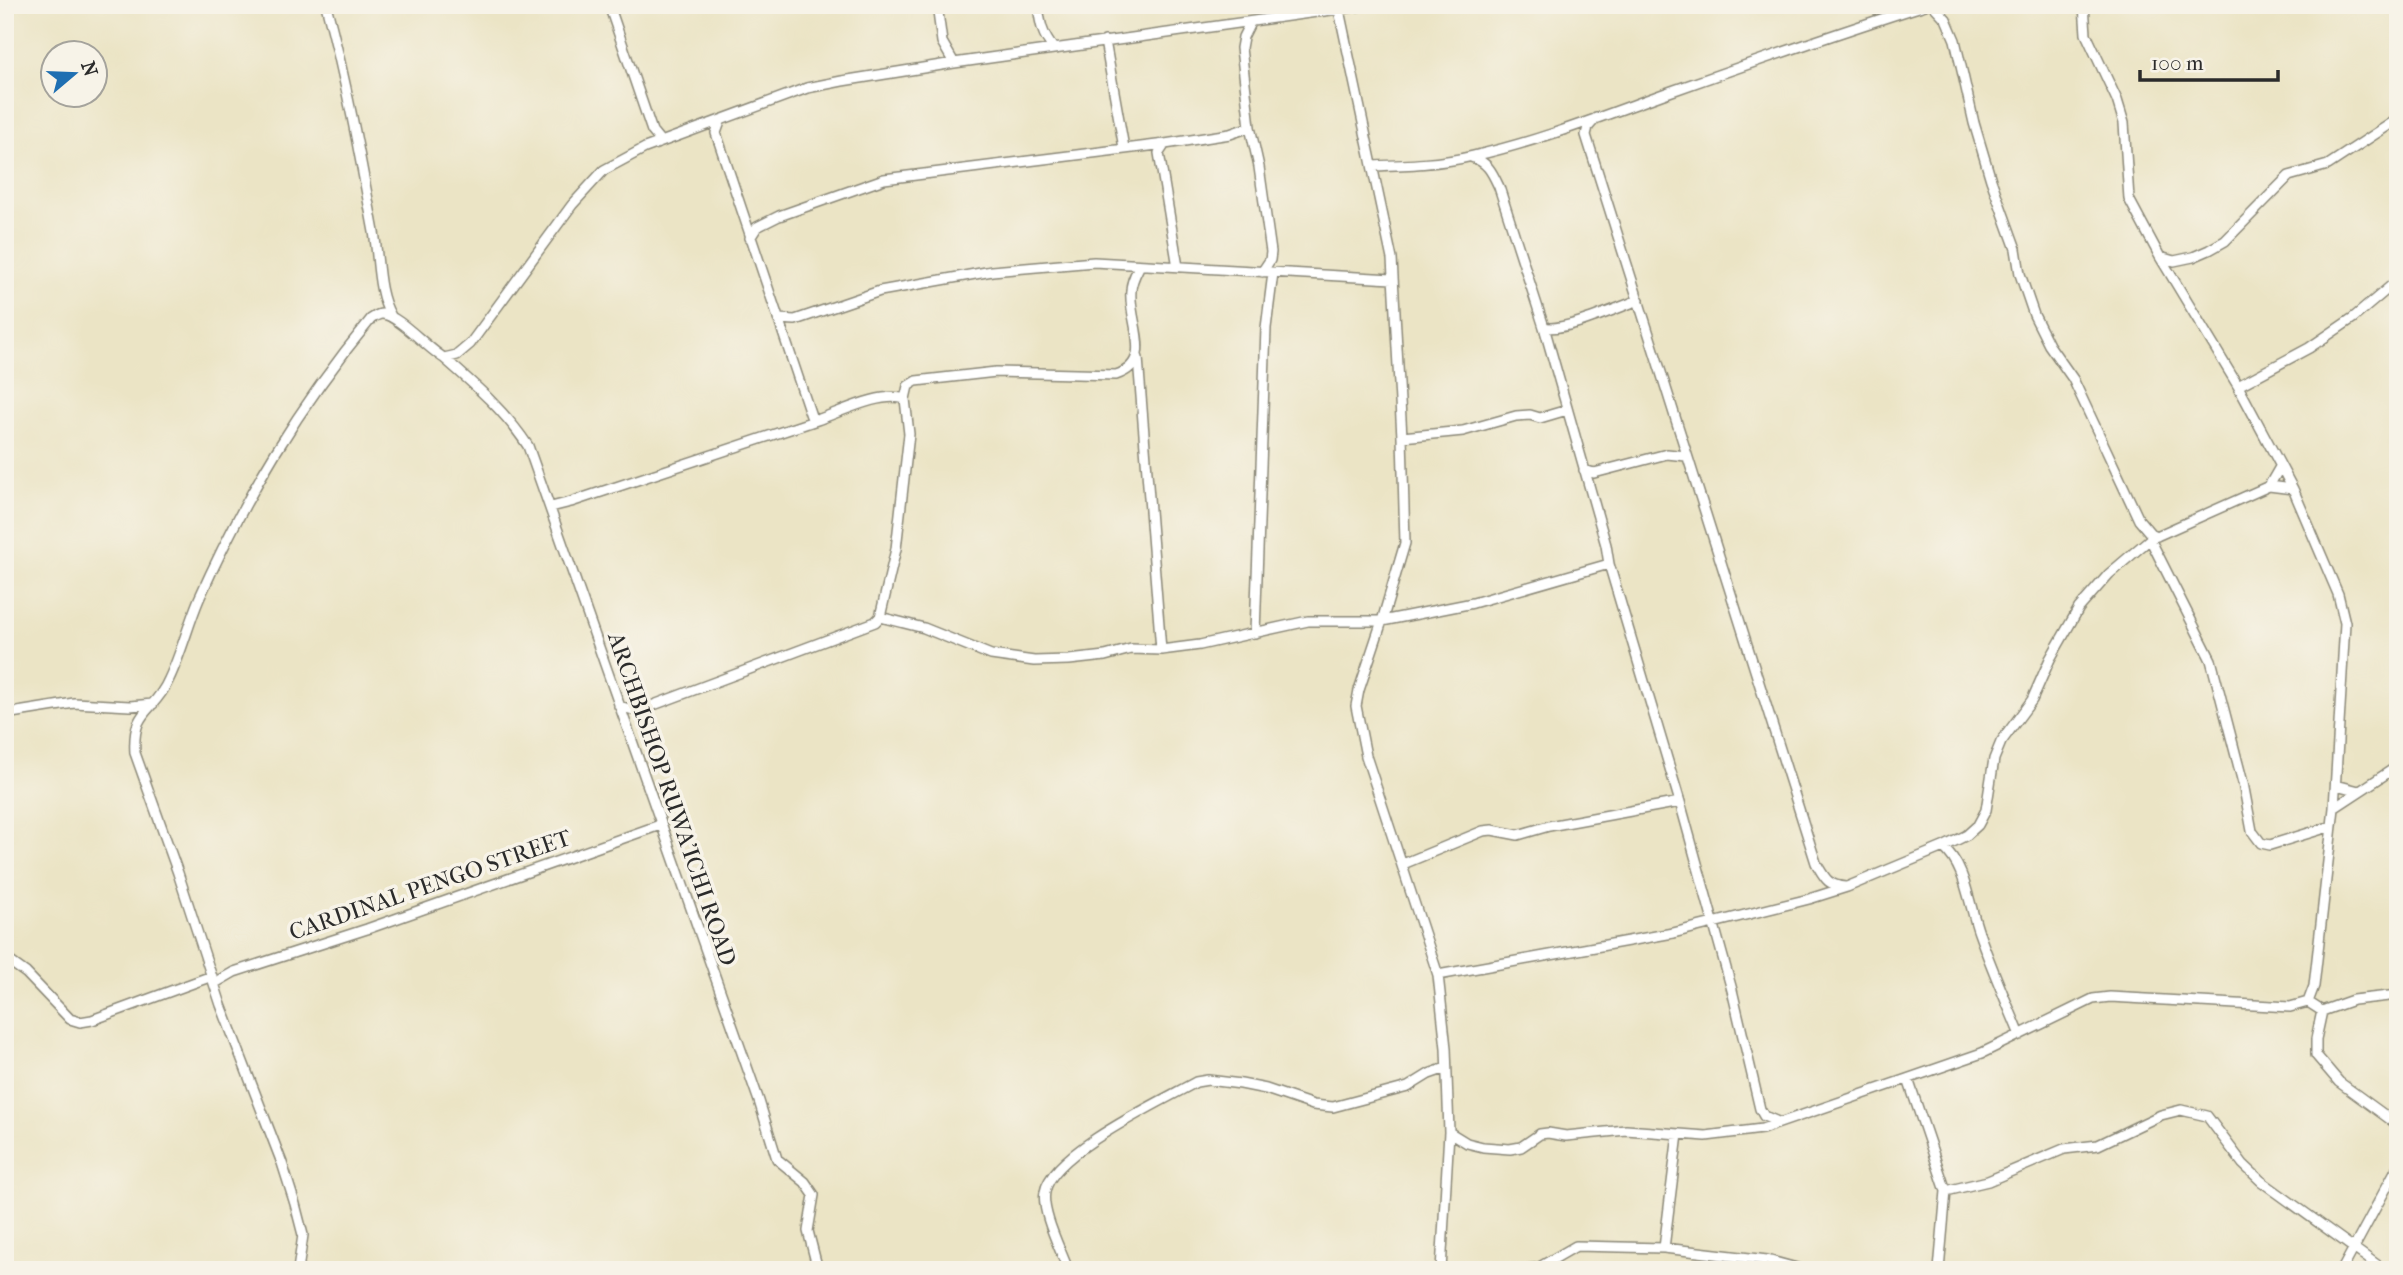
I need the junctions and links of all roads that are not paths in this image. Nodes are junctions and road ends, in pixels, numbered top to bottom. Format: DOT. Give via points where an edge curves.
graph roads {
  1 [pos="326,5"];
  2 [pos="609,5"];
  3 [pos="937,5"];
  4 [pos="1038,5"];
  5 [pos="1367,5"];
  6 [pos="1925,5"];
  7 [pos="1933,5"];
  8 [pos="2084,5"];
  9 [pos="1339,10"];
  10 [pos="1250,23"];
  11 [pos="1105,41"];
  12 [pos="1054,49"];
  13 [pos="954,63"];
  14 [pos="1596,118"];
  15 [pos="2398,120"];
  16 [pos="720,122"];
  17 [pos="1573,125"];
  18 [pos="1250,127"];
  19 [pos="1586,135"];
  20 [pos="661,142"];
  21 [pos="1165,144"];
  22 [pos="1124,148"];
  23 [pos="1501,148"];
  24 [pos="1471,157"];
  25 [pos="1373,166"];
  26 [pos="1489,167"];
  27 [pos="750,238"];
  28 [pos="2160,257"];
  29 [pos="1140,265"];
  30 [pos="1178,267"];
  31 [pos="1262,272"];
  32 [pos="1273,273"];
  33 [pos="1392,279"];
  34 [pos="2398,280"];
  35 [pos="382,295"];
  36 [pos="1639,300"];
  37 [pos="391,316"];
  38 [pos="371,318"];
  39 [pos="778,319"];
  40 [pos="1544,327"];
  41 [pos="1138,353"];
  42 [pos="444,358"];
  43 [pos="2238,386"];
  44 [pos="905,399"];
  45 [pos="1567,410"];
  46 [pos="817,421"];
  47 [pos="1402,438"];
  48 [pos="1686,456"];
  49 [pos="2280,467"];
  50 [pos="1584,470"];
  51 [pos="2269,486"];
  52 [pos="2293,489"];
  53 [pos="551,507"];
  54 [pos="2153,538"];
  55 [pos="1609,564"];
  56 [pos="880,617"];
  57 [pos="1382,621"];
  58 [pos="1255,633"];
  59 [pos="1161,650"];
  60 [pos="153,704"];
  61 [pos="619,706"];
  62 [pos="5,714"];
  63 [pos="2398,766"];
  64 [pos="2336,785"];
  65 [pos="2359,791"];
  66 [pos="1680,802"];
  67 [pos="2334,808"];
  68 [pos="660,825"];
  69 [pos="2332,826"];
  70 [pos="1943,847"];
  71 [pos="1403,864"];
  72 [pos="1847,887"];
  73 [pos="1713,923"];
  74 [pos="5,958"];
  75 [pos="1438,975"];
  76 [pos="214,980"];
  77 [pos="2398,995"];
  78 [pos="2308,1002"];
  79 [pos="2322,1011"];
  80 [pos="2020,1035"];
  81 [pos="1447,1068"];
  82 [pos="1908,1079"];
  83 [pos="1778,1122"];
  84 [pos="2398,1125"];
  85 [pos="1449,1132"];
  86 [pos="1678,1134"];
  87 [pos="2398,1166"];
  88 [pos="1945,1191"];
  89 [pos="2354,1247"];
  90 [pos="1664,1248"];
  91 [pos="298,1270"];
  92 [pos="818,1270"];
  93 [pos="1068,1270"];
  94 [pos="1441,1270"];
  95 [pos="1517,1270"];
  96 [pos="1804,1270"];
  97 [pos="1939,1270"];
  98 [pos="2342,1270"];
  99 [pos="2384,1270"];
  1 -- 35 [label="street" via="354,127"];
  2 -- 20 [label="street" via="652,131"];
  3 -- 13 [label="street" via="943,42"];
  4 -- 12 [label="street" via="1041,28"];
  5 -- 9 [label="street"];
  6 -- 14 [label="street"];
  7 -- 54 [label="street" via="1946,19 1955,40 1974,123 2034,315 2073,379 2139,520"];
  8 -- 28 [label="street" via="2086,34 2123,123 2129,200"];
  9 -- 10 [label="street"];
  9 -- 25 [label="street"];
  10 -- 11 [label="street"];
  10 -- 18 [label="street" via="1241,48"];
  11 -- 12 [label="street"];
  11 -- 22 [label="street"];
  12 -- 13 [label="street"];
  13 -- 16 [label="street" via="807,88"];
  14 -- 17 [label="street"];
  14 -- 19 [label="street"];
  15 -- 28 [label="street" via="2328,164 2289,176 2233,233 2209,250 2174,261"];
  16 -- 20 [label="street"];
  16 -- 27 [label="street" via="716,133"];
  17 -- 19 [label="street"];
  17 -- 23 [label="street"];
  18 -- 21 [label="street"];
  18 -- 31 [label="street" via="1271,252"];
  19 -- 36 [label="street"];
  20 -- 42 [label="street" via="604,170 572,205 470,344 457,355"];
  21 -- 22 [label="street"];
  21 -- 30 [label="street" via="1159,161"];
  22 -- 27 [label="street" via="884,179 779,216 757,227"];
  23 -- 24 [label="street"];
  23 -- 26 [label="street"];
  24 -- 25 [label="street"];
  24 -- 26 [label="street"];
  25 -- 33 [label="street"];
  26 -- 40 [label="street"];
  27 -- 39 [label="street"];
  28 -- 43 [label="street"];
  29 -- 30 [label="street"];
  29 -- 39 [label="street" via="1094,262 992,271 880,291 802,318"];
  29 -- 41 [label="street" via="1130,292"];
  30 -- 31 [label="street"];
  31 -- 32 [label="street"];
  32 -- 33 [label="street"];
  32 -- 58 [label="street" via="1266,328"];
  33 -- 47 [label="street"];
  34 -- 43 [label="street" via="2309,348"];
  35 -- 37 [label="street"];
  35 -- 38 [label="street"];
  36 -- 40 [label="street" via="1576,323"];
  36 -- 48 [label="street"];
  37 -- 38 [label="street"];
  37 -- 42 [label="street, ARCHBISHOP RUWA'ICHI ROAD"];
  38 -- 60 [label="street" via="316,387 275,450 198,601 169,679"];
  39 -- 46 [label="street" via="807,409"];
  40 -- 45 [label="street"];
  41 -- 44 [label="street" via="1136,363 1116,375 996,372 916,381 908,386"];
  41 -- 59 [label="street"];
  42 -- 53 [label="street, ARCHBISHOP RUWA'ICHI ROAD" via="517,429"];
  43 -- 49 [label="street"];
  44 -- 46 [label="street" via="882,397"];
  44 -- 56 [label="street" via="908,447 896,550"];
  45 -- 47 [label="street" via="1540,418 1516,416 1463,432"];
  45 -- 50 [label="street"];
  46 -- 53 [label="street"];
  47 -- 57 [label="street" via="1405,543"];
  48 -- 50 [label="street" via="1667,454 1594,473"];
  48 -- 72 [label="street" via="1816,863 1834,886"];
  49 -- 51 [label="street"];
  49 -- 52 [label="street"];
  50 -- 55 [label="street"];
  51 -- 52 [label="street"];
  51 -- 54 [label="street"];
  52 -- 64 [label="street" via="2338,594 2345,623"];
  53 -- 61 [label="street, ARCHBISHOP RUWA'ICHI ROAD"];
  54 -- 69 [label="street" via="2211,660 2252,831 2261,843 2270,845"];
  54 -- 70 [label="street" via="2109,573 2079,608 2032,700 2001,742 1986,810 1978,825"];
  55 -- 57 [label="street" via="1473,603"];
  55 -- 66 [label="street"];
  56 -- 59 [label="street" via="924,628 991,655 1034,661 1105,656 1130,649"];
  56 -- 61 [label="street" via="643,709"];
  57 -- 58 [label="street" via="1308,621"];
  57 -- 71 [label="street" via="1356,706 1366,756"];
  58 -- 59 [label="street"];
  60 -- 62 [label="street" via="74,703"];
  60 -- 76 [label="street" via="136,723 135,753"];
  61 -- 68 [label="street, ARCHBISHOP RUWA'ICHI ROAD"];
  63 -- 65 [label="street"];
  64 -- 65 [label="street"];
  64 -- 67 [label="street"];
  65 -- 67 [label="street"];
  66 -- 71 [label="street" via="1518,835 1483,831"];
  66 -- 73 [label="street"];
  67 -- 69 [label="street"];
  68 -- 76 [label="street, CARDINAL PENGO STREET"];
  68 -- 92 [label="street, ARCHBISHOP RUWA'ICHI ROAD" via="777,1159 814,1195 808,1231"];
  69 -- 78 [label="street" via="2314,986"];
  70 -- 72 [label="street"];
  70 -- 80 [label="street" via="1962,877"];
  71 -- 75 [label="street"];
  72 -- 73 [label="street"];
  73 -- 75 [label="street"];
  73 -- 83 [label="street" via="1760,1109"];
  74 -- 76 [label="street, CARDINAL PENGO STREET" via="80,1023"];
  75 -- 81 [label="street"];
  76 -- 91 [label="street" via="295,1204 303,1235"];
  77 -- 79 [label="street" via="2353,1000"];
  78 -- 79 [label="street"];
  78 -- 80 [label="street" via="2290,1007 2101,998"];
  79 -- 84 [label="street" via="2316,1055 2339,1082"];
  80 -- 82 [label="street"];
  81 -- 85 [label="street"];
  81 -- 93 [label="street" via="1408,1087 1333,1107 1241,1084 1196,1082 1084,1146 1047,1185 1045,1206"];
  82 -- 83 [label="street"];
  82 -- 88 [label="street"];
  83 -- 86 [label="street" via="1762,1129 1706,1136"];
  85 -- 86 [label="street" via="1466,1143 1510,1149 1548,1133 1566,1136 1626,1130"];
  85 -- 94 [label="street"];
  86 -- 90 [label="street"];
  87 -- 89 [label="street"];
  88 -- 89 [label="street" via="1988,1181 2064,1149 2098,1145 2161,1115 2197,1112 2207,1116 2261,1181"];
  88 -- 97 [label="street"];
  89 -- 98 [label="street"];
  89 -- 99 [label="street"];
  90 -- 95 [label="street" via="1576,1246 1538,1268"];
  90 -- 96 [label="street" via="1766,1260"];
}
